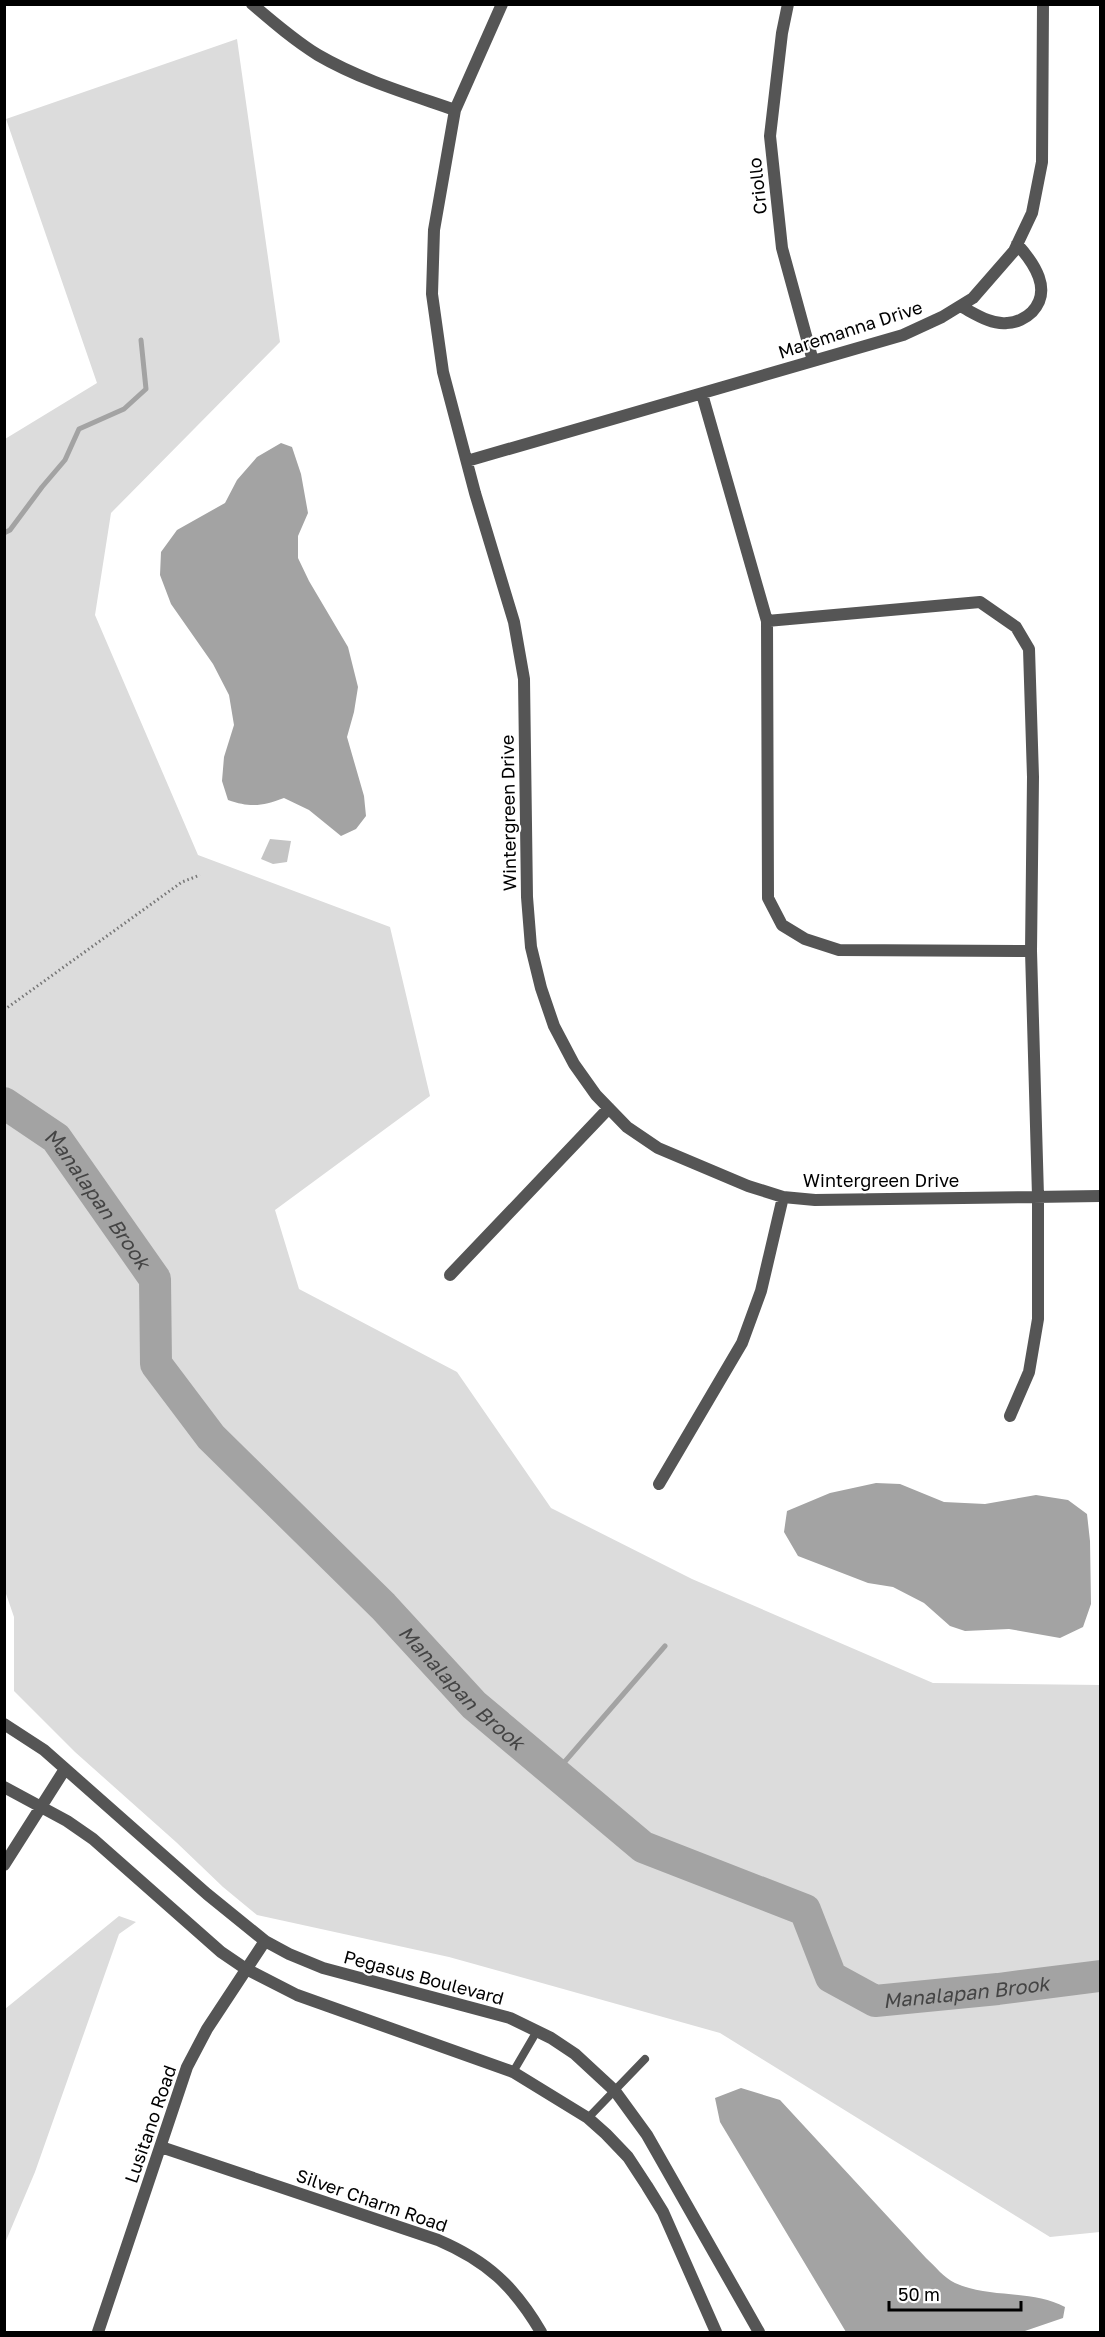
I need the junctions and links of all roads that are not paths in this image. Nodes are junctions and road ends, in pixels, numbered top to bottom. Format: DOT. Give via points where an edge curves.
graph roads {
  1 [pos="252,4"];
  2 [pos="502,4"];
  3 [pos="788,4"];
  4 [pos="1042,4"];
  5 [pos="455,110"];
  6 [pos="1017,244"];
  7 [pos="960,306"];
  8 [pos="813,361"];
  9 [pos="702,394"];
  10 [pos="467,461"];
  11 [pos="767,621"];
  12 [pos="1031,951"];
  13 [pos="609,1108"];
  14 [pos="1038,1196"];
  15 [pos="1101,1196"];
  16 [pos="783,1197"];
  17 [pos="450,1275"];
  18 [pos="1010,1416"];
  19 [pos="659,1484"];
  20 [pos="4,1724"];
  21 [pos="65,1769"];
  22 [pos="4,1787"];
  23 [pos="42,1806"];
  24 [pos="4,1865"];
  25 [pos="265,1941"];
  26 [pos="246,1969"];
  27 [pos="537,2031"];
  28 [pos="645,2059"];
  29 [pos="513,2072"];
  30 [pos="615,2091"];
  31 [pos="588,2118"];
  32 [pos="161,2147"];
  33 [pos="98,2332"];
  34 [pos="541,2332"];
  35 [pos="716,2332"];
  36 [pos="759,2332"];
  1 -- 5 [label="street" via="278,27 348,71"];
  2 -- 5 [label="street, Wintergreen Drive"];
  3 -- 8 [label="street, Criollo" via="770,136 782,248"];
  4 -- 6 [label="street, Maremanna Drive" via="1042,162 1032,213"];
  5 -- 10 [label="street, Wintergreen Drive" via="434,230 432,294 443,372"];
  6 -- 7 [label="street, Maremanna Drive" via="973,298"];
  6 -- 7 [label="street" via="1038,274 1040,304 1027,318 1006,324"];
  7 -- 8 [label="street, Maremanna Drive" via="903,335"];
  8 -- 9 [label="street, Maremanna Drive"];
  9 -- 10 [label="street, Maremanna Drive"];
  9 -- 11 [label="street"];
  10 -- 13 [label="street, Wintergreen Drive" via="514,622 524,679 531,947 554,1026 574,1064"];
  11 -- 12 [label="street" via="768,898 782,926 805,939 839,950"];
  11 -- 12 [label="street" via="980,602 1016,627 1029,649 1033,777"];
  12 -- 14 [label="street"];
  13 -- 16 [label="street, Wintergreen Drive" via="627,1127 658,1148"];
  13 -- 17 [label="street"];
  14 -- 15 [label="street, Wintergreen Drive"];
  14 -- 16 [label="street, Wintergreen Drive" via="815,1200"];
  14 -- 18 [label="street" via="1038,1319 1029,1372"];
  16 -- 19 [label="street" via="761,1291 742,1343"];
  20 -- 21 [label="street, Pegasus Boulevard"];
  21 -- 23 [label="street"];
  21 -- 25 [label="street, Pegasus Boulevard"];
  22 -- 23 [label="street"];
  23 -- 24 [label="street"];
  23 -- 26 [label="street" via="93,1839 221,1953"];
  25 -- 26 [label="street, Lusitano Road"];
  25 -- 27 [label="street, Pegasus Boulevard" via="323,1968 510,2018"];
  26 -- 29 [label="street" via="297,1995"];
  26 -- 32 [label="street, Lusitano Road" via="187,2067"];
  27 -- 29 [label="lane"];
  27 -- 30 [label="street, Pegasus Boulevard" via="575,2054"];
  28 -- 30 [label="lane"];
  29 -- 31 [label="street"];
  30 -- 31 [label="lane"];
  30 -- 36 [label="street, Pegasus Boulevard" via="647,2135"];
  31 -- 35 [label="street" via="628,2157 663,2212"];
  32 -- 33 [label="street, Lusitano Road"];
  32 -- 34 [label="street, Silver Charm Road" via="461,2250 507,2284"];
}
